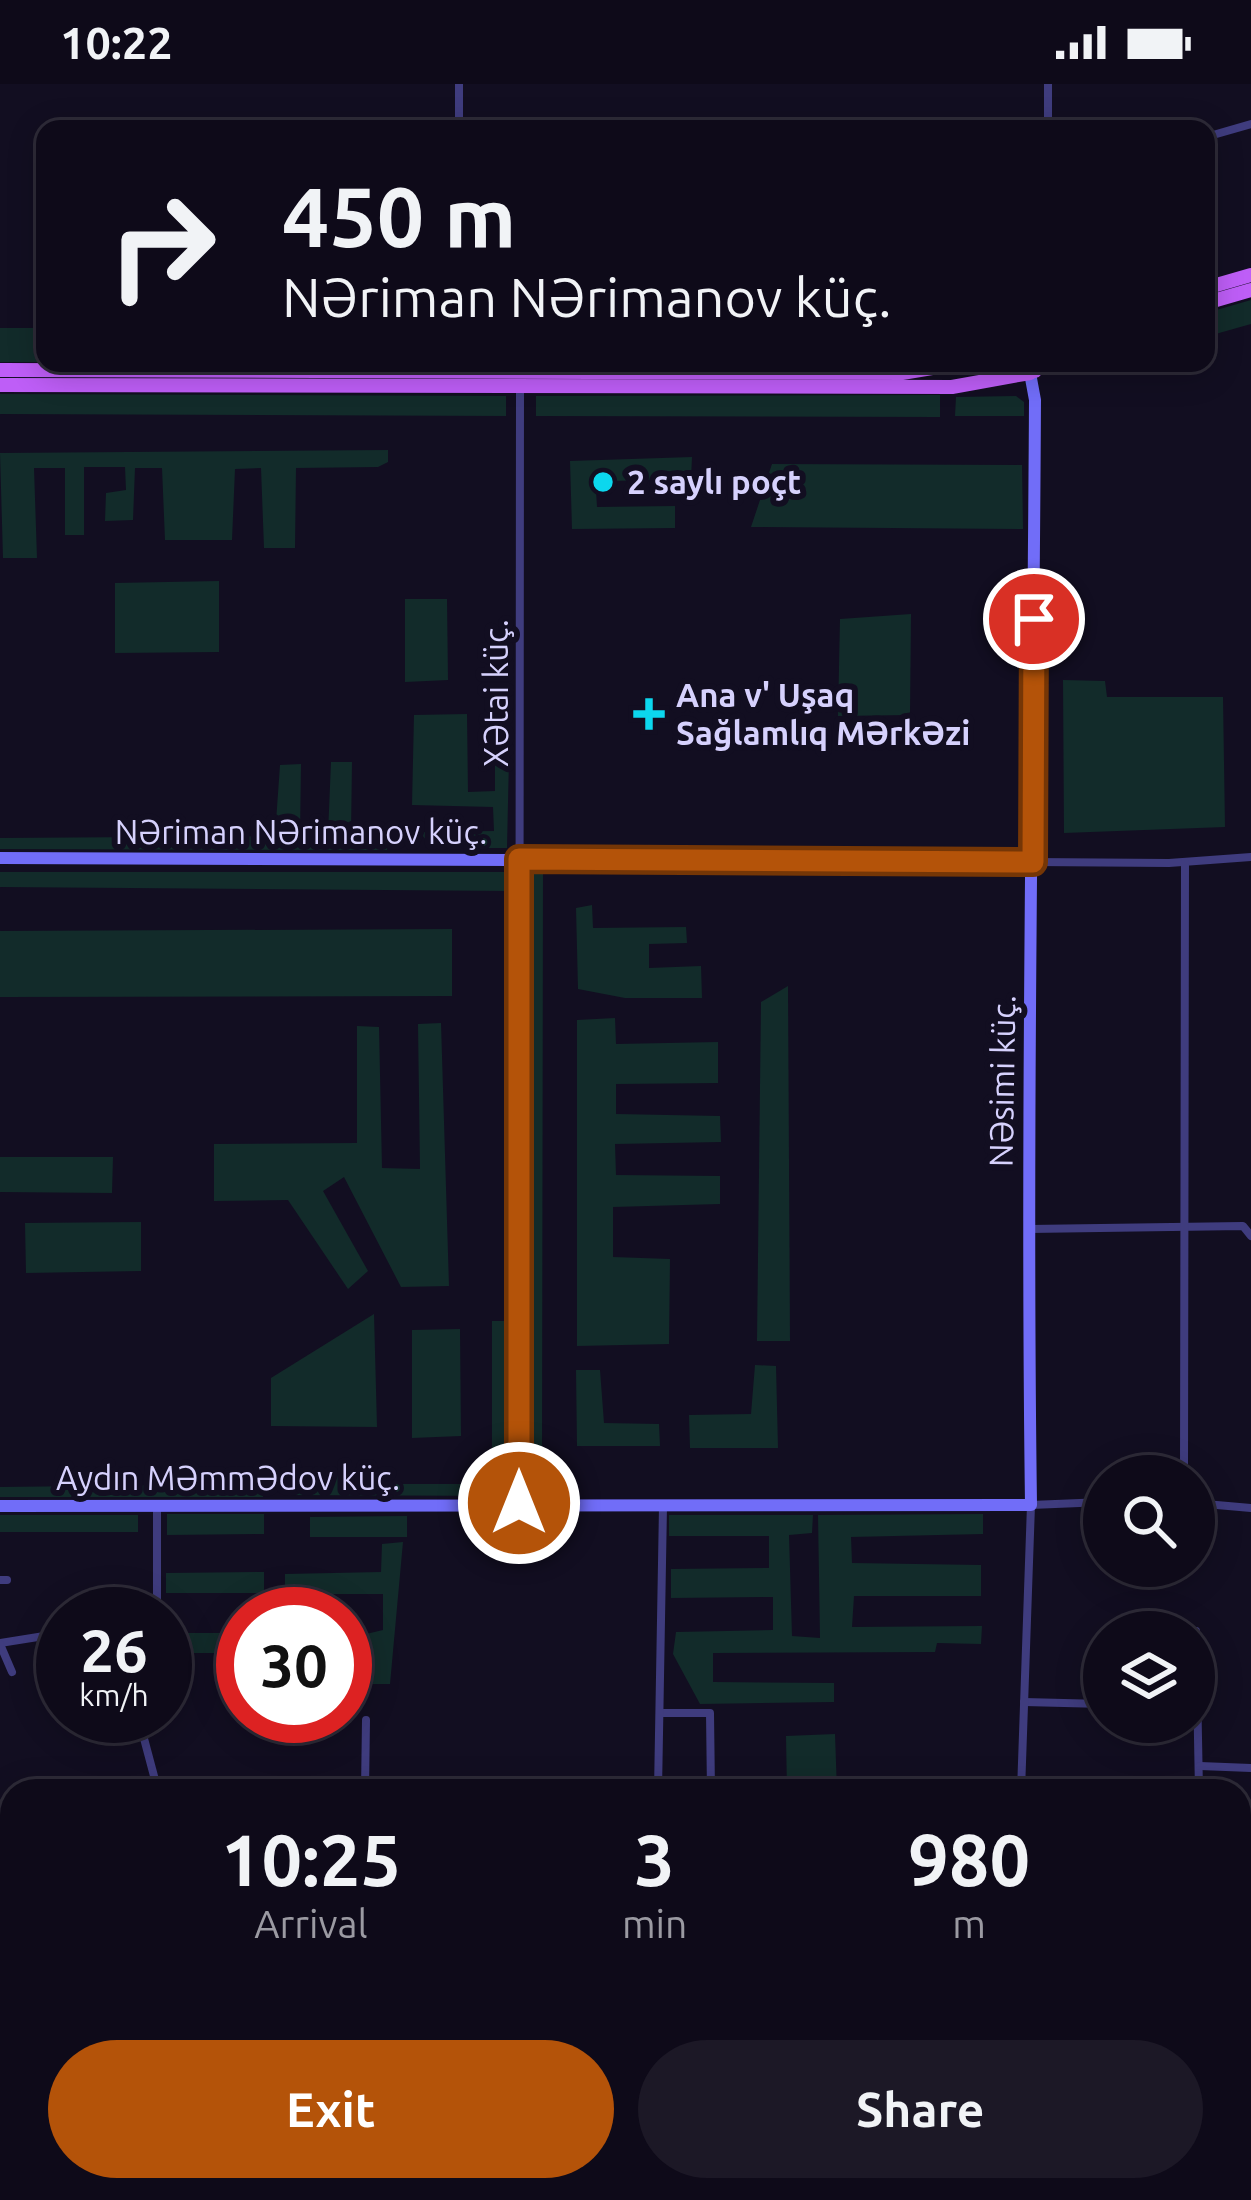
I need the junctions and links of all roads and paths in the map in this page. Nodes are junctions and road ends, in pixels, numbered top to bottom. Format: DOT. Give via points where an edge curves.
graph roads {
  1 [pos="459,84"];
  2 [pos="1048,84"];
  3 [pos="459,120"];
  4 [pos="1048,120"];
  5 [pos="1251,124"];
  6 [pos="1215,134"];
  7 [pos="1251,275"];
  8 [pos="1215,285"];
  9 [pos="1251,290"];
  10 [pos="1215,300"];
  11 [pos="0,370"];
  12 [pos="36,370"];
  13 [pos="230,372"];
  14 [pos="908,372"];
  15 [pos="1021,372"];
  16 [pos="1035,372"];
  17 [pos="459,374"];
  18 [pos="0,385"];
  19 [pos="520,388"];
  20 [pos="1251,856"];
  21 [pos="0,859"];
  22 [pos="519,859"];
  23 [pos="1033,862"];
  24 [pos="1185,862"];
  25 [pos="1184,1228"];
  26 [pos="1028,1229"];
  27 [pos="1251,1236"];
  28 [pos="1184,1455"];
  29 [pos="519,1503"];
  30 [pos="1083,1503"];
  31 [pos="1031,1505"];
  32 [pos="1215,1505"];
  33 [pos="0,1506"];
  34 [pos="663,1506"];
  35 [pos="157,1507"];
  36 [pos="1251,1508"];
  37 [pos="157,1587"];
  38 [pos="36,1638"];
  39 [pos="0,1644"];
  40 [pos="12,1672"];
  41 [pos="1024,1702"];
  42 [pos="1083,1703"];
  43 [pos="661,1713"];
  44 [pos="145,1743"];
  45 [pos="366,1743"];
  46 [pos="1199,1743"];
  47 [pos="1200,1766"];
  48 [pos="1251,1768"];
  49 [pos="155,1779"];
  50 [pos="365,1779"];
  51 [pos="658,1779"];
  52 [pos="711,1779"];
  53 [pos="1021,1779"];
  54 [pos="1199,1779"];
  1 -- 3 [label="street"];
  2 -- 4 [label="street"];
  5 -- 6 [label="street"];
  7 -- 8 [label="main road"];
  9 -- 10 [label="main road"];
  11 -- 12 [label="main road"];
  13 -- 17 [label="main road"];
  14 -- 17 [label="main road"];
  15 -- 19 [label="main road" via="952,387"];
  16 -- 23 [label="street, Nəsimi küç."];
  17 -- 18 [label="main road"];
  17 -- 19 [label="main road"];
  19 -- 22 [label="street, Xətai küç."];
  20 -- 24 [label="street"];
  21 -- 22 [label="street, Nəriman Nərimanov küç."];
  22 -- 23 [label="street, Nəriman Nərimanov küç."];
  22 -- 29 [label="street, Xətai küç."];
  23 -- 24 [label="street"];
  23 -- 26 [label="street, Nəsimi küç."];
  24 -- 25 [label="street"];
  25 -- 26 [label="street"];
  25 -- 27 [label="street" via="1243,1226"];
  25 -- 28 [label="street"];
  26 -- 31 [label="street, Nəsimi küç."];
  29 -- 34 [label="street, Aydın Məmmədov küç."];
  29 -- 35 [label="street, Aydın Məmmədov küç."];
  30 -- 31 [label="street"];
  31 -- 34 [label="street, Aydın Məmmədov küç."];
  31 -- 41 [label="street, Nəsimi küç."];
  32 -- 36 [label="street"];
  33 -- 35 [label="street, Aydın Məmmədov küç."];
  34 -- 43 [label="street"];
  35 -- 37 [label="street"];
  38 -- 39 [label="street"];
  39 -- 40 [label="street"];
  41 -- 42 [label="street"];
  41 -- 53 [label="street, Nəsimi küç."];
  43 -- 51 [label="street"];
  43 -- 52 [label="street" via="710,1713"];
  44 -- 49 [label="street"];
  45 -- 50 [label="street"];
  46 -- 47 [label="street"];
  47 -- 48 [label="street"];
  47 -- 54 [label="street"];
}
